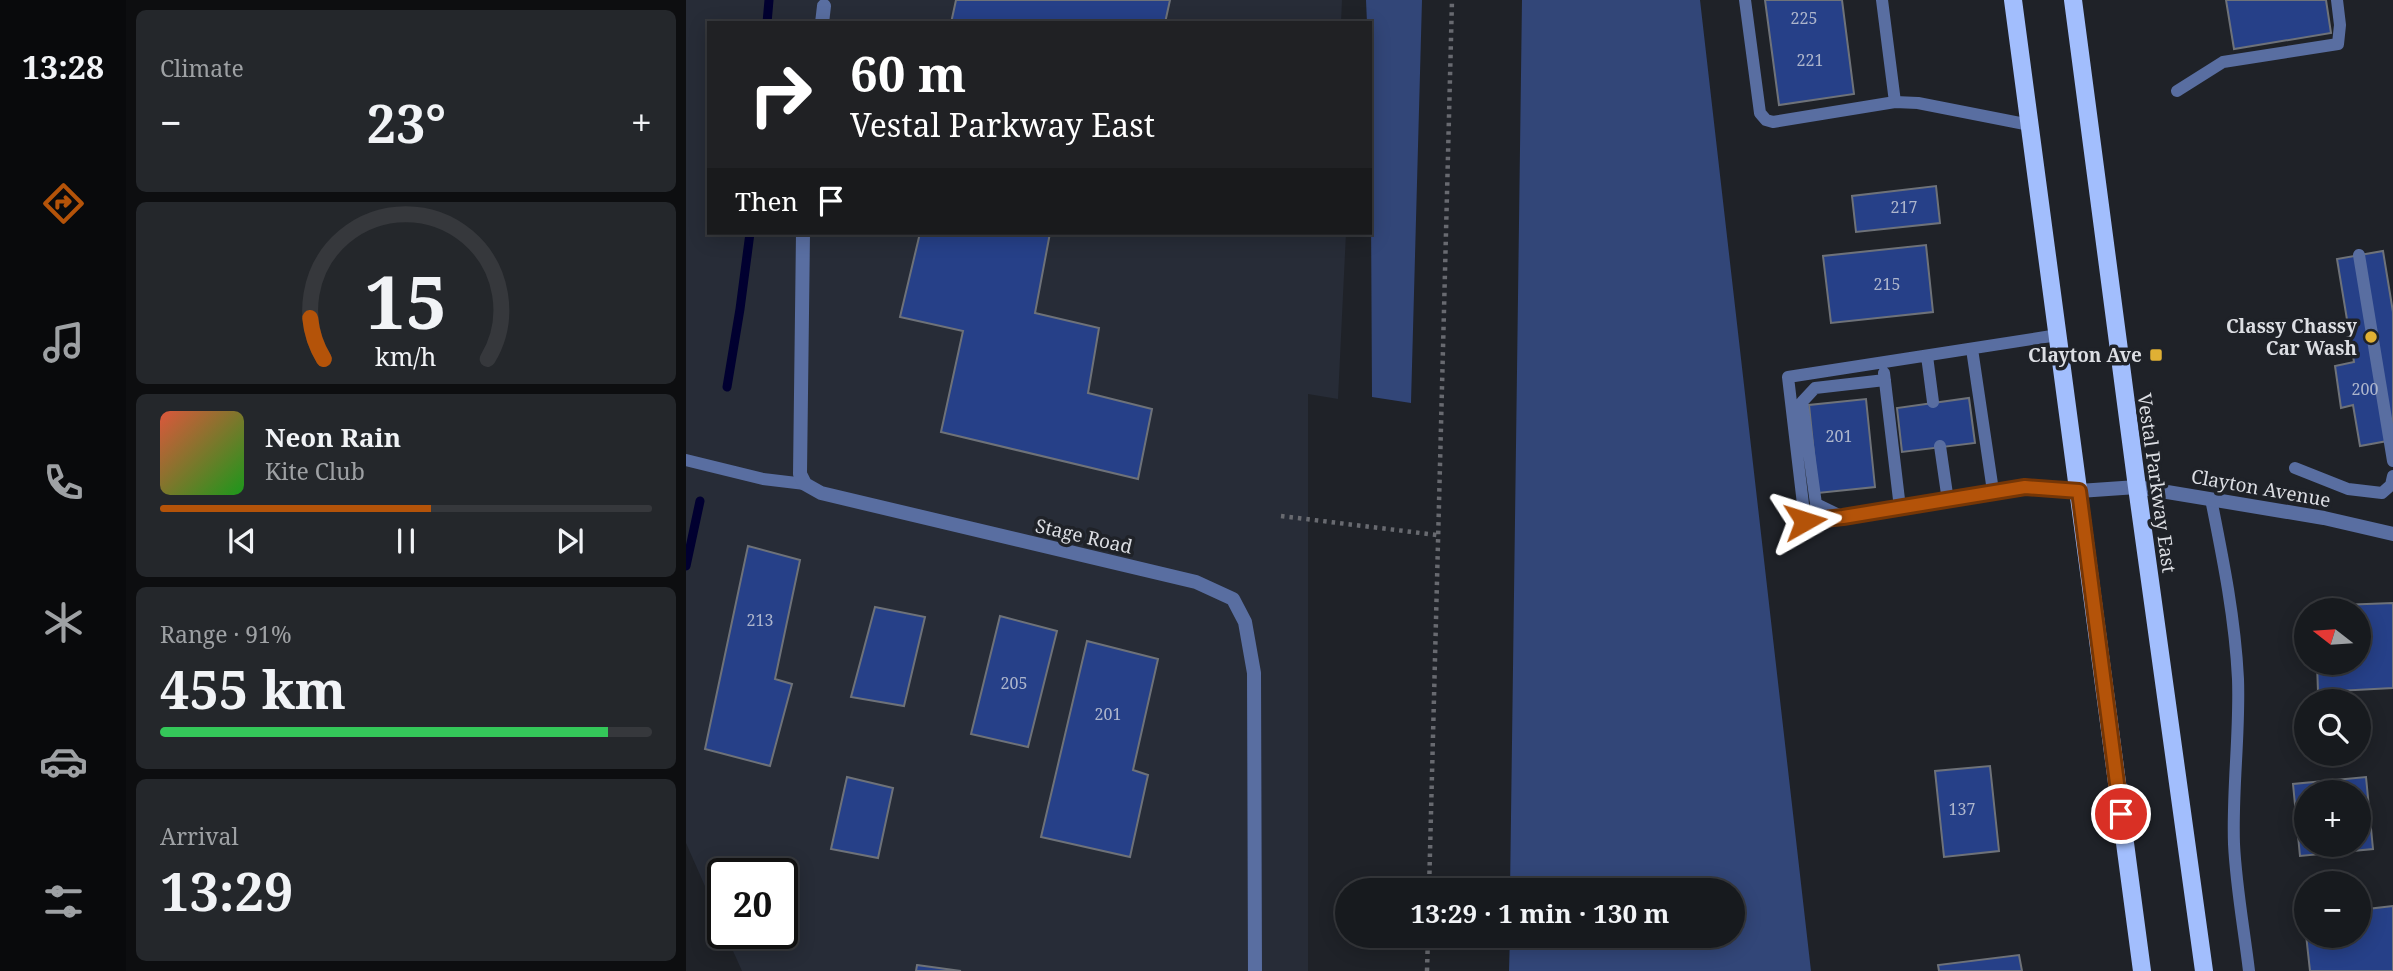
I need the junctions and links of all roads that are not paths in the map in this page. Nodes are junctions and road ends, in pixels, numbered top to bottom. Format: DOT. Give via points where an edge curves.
graph roads {
  1 [pos="1745,0"];
  2 [pos="1882,0"];
  3 [pos="2014,0"];
  4 [pos="2073,0"];
  5 [pos="2337,0"];
  6 [pos="824,6"];
  7 [pos="822,21"];
  8 [pos="2177,91"];
  9 [pos="1895,102"];
  10 [pos="2030,125"];
  11 [pos="803,235"];
  12 [pos="2359,255"];
  13 [pos="2058,335"];
  14 [pos="1972,349"];
  15 [pos="1927,356"];
  16 [pos="1883,362"];
  17 [pos="1885,380"];
  18 [pos="1933,402"];
  19 [pos="1940,446"];
  20 [pos="686,460"];
  21 [pos="2393,461"];
  22 [pos="2295,468"];
  23 [pos="2393,476"];
  24 [pos="804,484"];
  25 [pos="2137,487"];
  26 [pos="1993,491"];
  27 [pos="2079,491"];
  28 [pos="2211,499"];
  29 [pos="1948,500"];
  30 [pos="1900,508"];
  31 [pos="1843,517"];
  32 [pos="2393,534"];
  33 [pos="1255,971"];
  34 [pos="2142,971"];
  35 [pos="2204,971"];
  36 [pos="2249,971"];
  1 -- 9 [label="lane" via="1760,113 1766,120"];
  2 -- 9 [label="lane"];
  3 -- 10 [label="main road"];
  4 -- 25 [label="main road, Vestal Parkway East"];
  5 -- 8 [label="lane" via="2338,44 2223,62"];
  6 -- 7 [label="street"];
  9 -- 10 [label="lane"];
  10 -- 13 [label="main road"];
  11 -- 24 [label="street" via="800,474"];
  12 -- 21 [label="lane"];
  13 -- 14 [label="lane"];
  13 -- 27 [label="main road"];
  14 -- 15 [label="lane"];
  14 -- 26 [label="lane"];
  15 -- 16 [label="lane"];
  15 -- 18 [label="lane"];
  16 -- 17 [label="lane"];
  16 -- 31 [label="lane" via="1788,377 1805,521"];
  17 -- 30 [label="lane"];
  17 -- 31 [label="lane" via="1815,388 1802,402 1816,503"];
  19 -- 29 [label="lane"];
  20 -- 24 [label="lane" via="763,480"];
  22 -- 23 [label="lane" via="2348,489 2382,493"];
  24 -- 33 [label="street, Stage Road" via="821,493 1196,582 1233,599 1245,622 1254,673"];
  25 -- 27 [label="street, Clayton Avenue"];
  25 -- 28 [label="street, Clayton Avenue"];
  25 -- 35 [label="main road, Vestal Parkway East"];
  26 -- 27 [label="lane" via="2025,487"];
  26 -- 29 [label="lane"];
  27 -- 34 [label="main road"];
  28 -- 32 [label="street, Clayton Avenue"];
  28 -- 36 [label="lane" via="2230,596 2238,676 2234,845"];
  29 -- 30 [label="lane"];
  30 -- 31 [label="lane"];
}
